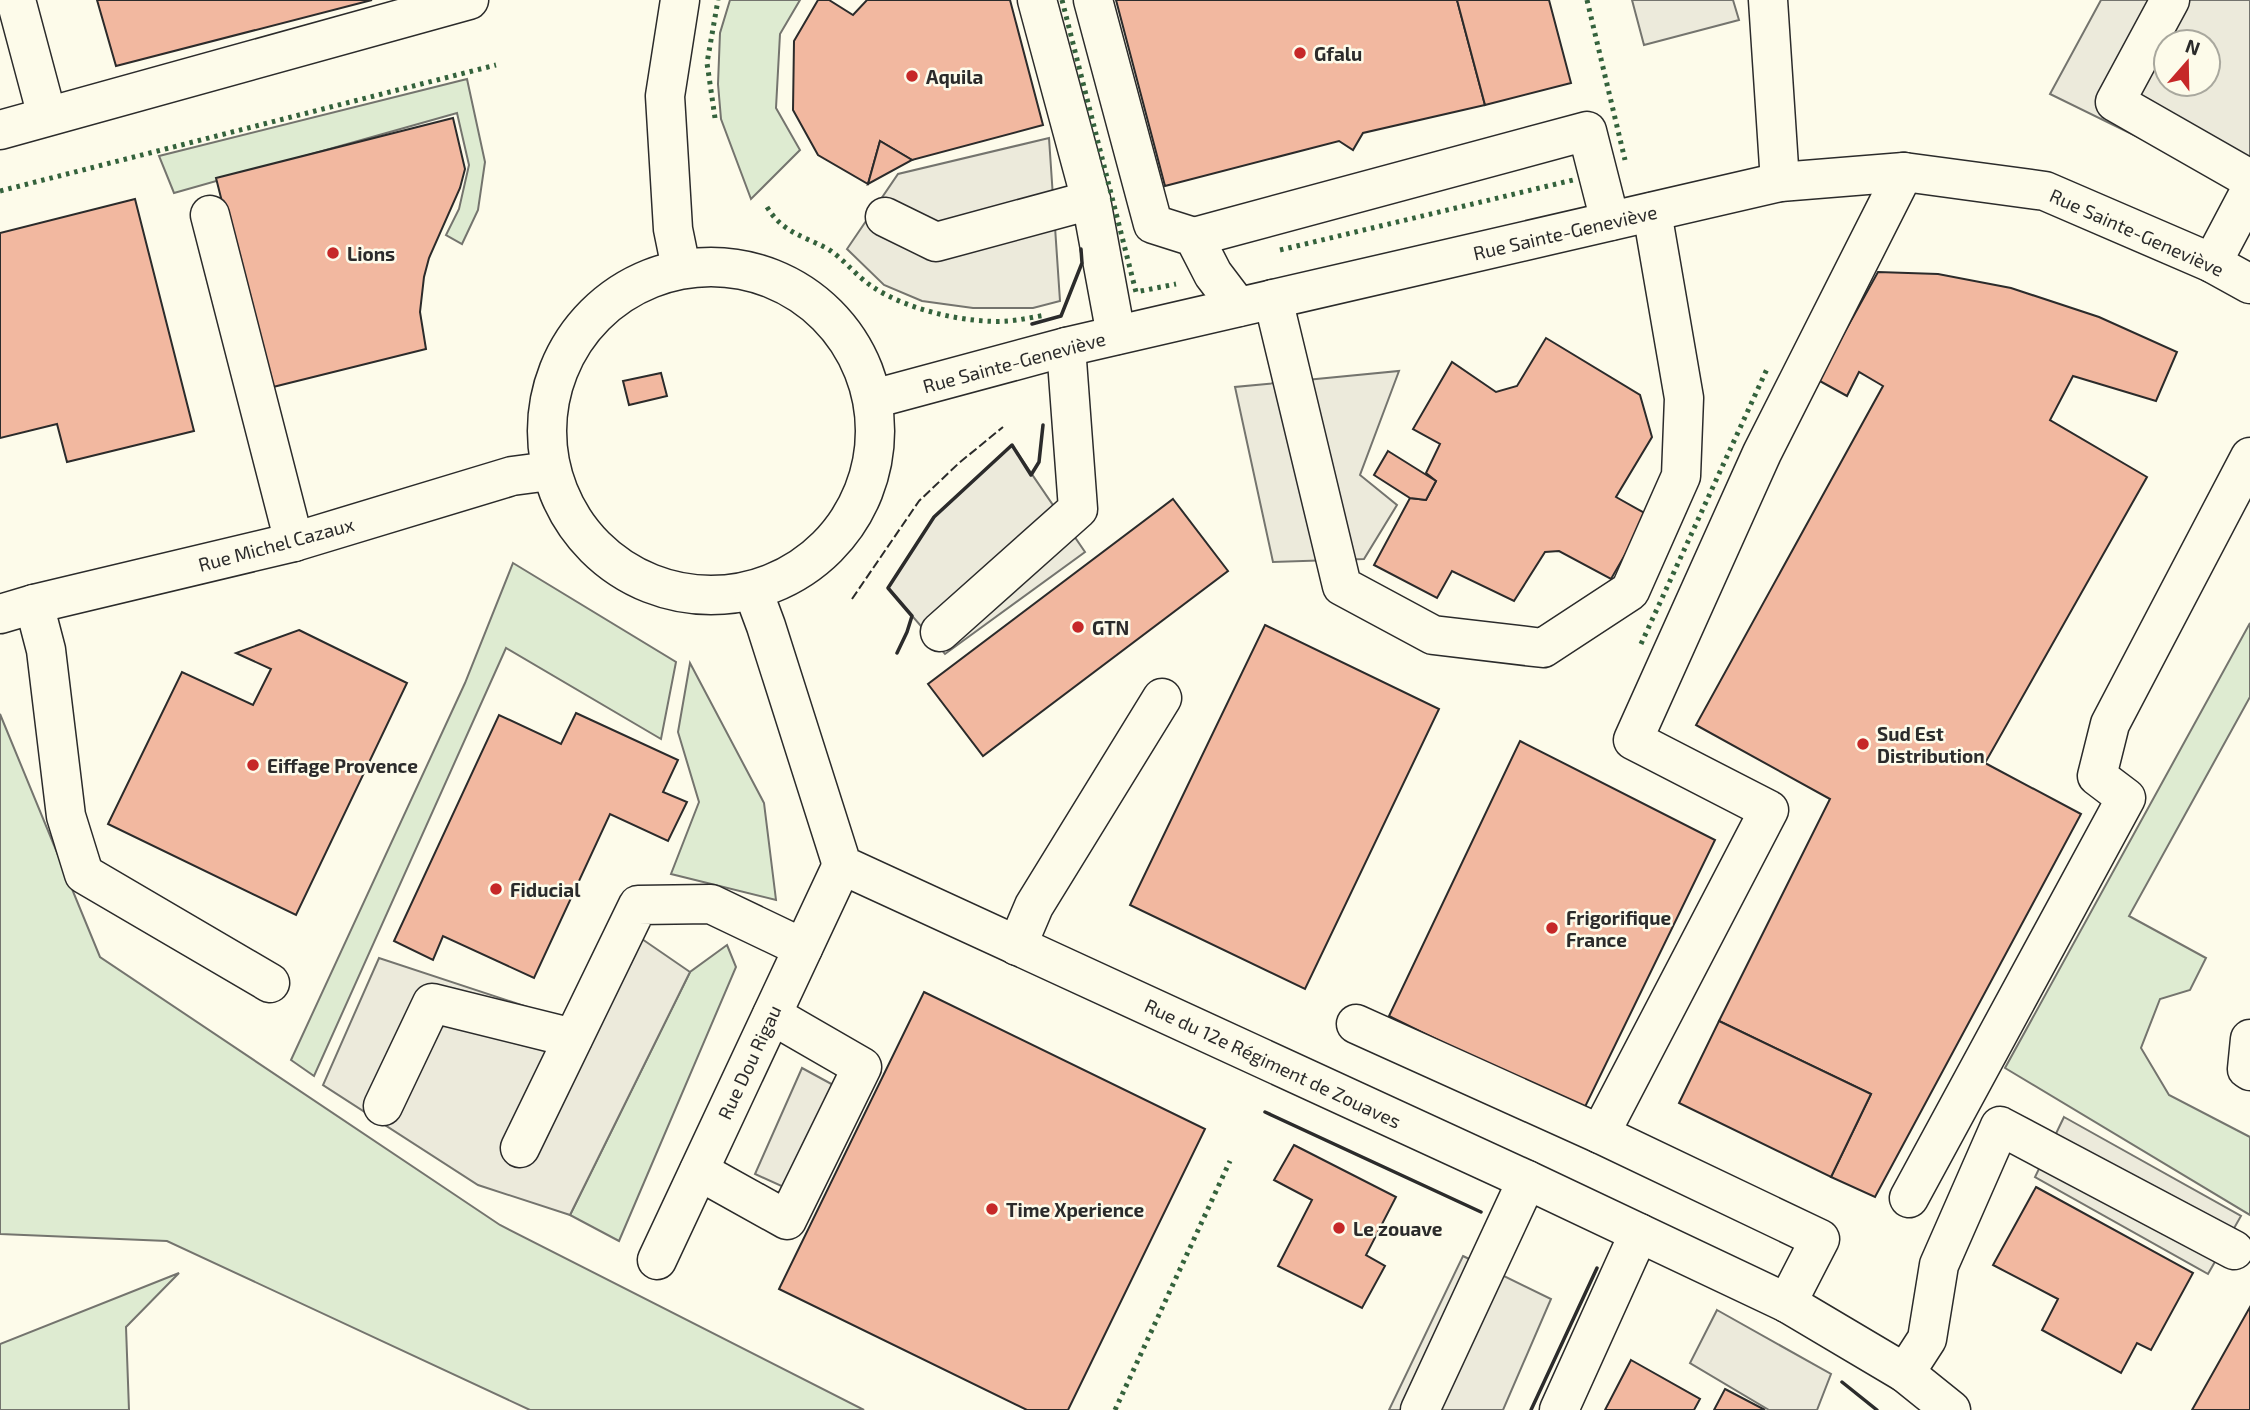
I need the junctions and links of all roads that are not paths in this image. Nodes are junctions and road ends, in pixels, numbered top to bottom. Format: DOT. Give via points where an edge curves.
graph roads {
  1 [pos="16,0"];
  2 [pos="469,0"];
  3 [pos="680,0"];
  4 [pos="1037,0"];
  5 [pos="1093,0"];
  6 [pos="1768,0"];
  7 [pos="2170,0"];
  8 [pos="47,116"];
  9 [pos="0,130"];
  10 [pos="1904,172"];
  11 [pos="2250,180"];
  12 [pos="1780,182"];
  13 [pos="2250,191"];
  14 [pos="1091,200"];
  15 [pos="1652,212"];
  16 [pos="211,215"];
  17 [pos="885,217"];
  18 [pos="1610,221"];
  19 [pos="1194,237"];
  20 [pos="2212,263"];
  21 [pos="681,268"];
  22 [pos="2250,284"];
  23 [pos="1256,303"];
  24 [pos="1116,335"];
  25 [pos="1066,347"];
  26 [pos="873,399"];
  27 [pos="2250,457"];
  28 [pos="550,471"];
  29 [pos="294,542"];
  30 [pos="753,591"];
  31 [pos="17,609"];
  32 [pos="940,632"];
  33 [pos="1162,698"];
  34 [pos="842,865"];
  35 [pos="1017,946"];
  36 [pos="803,948"];
  37 [pos="270,983"];
  38 [pos="772,1015"];
  39 [pos="1356,1024"];
  40 [pos="573,1038"];
  41 [pos="2250,1039"];
  42 [pos="2250,1071"];
  43 [pos="383,1106"];
  44 [pos="1600,1134"];
  45 [pos="520,1148"];
  46 [pos="699,1171"];
  47 [pos="1527,1180"];
  48 [pos="1909,1198"];
  49 [pos="1639,1233"];
  50 [pos="2234,1250"];
  51 [pos="657,1260"];
  52 [pos="1787,1303"];
  53 [pos="1905,1373"];
  54 [pos="1420,1410"];
  55 [pos="1559,1410"];
  56 [pos="1951,1410"];
  1 -- 8 [label="street"];
  2 -- 8 [label="street"];
  3 -- 21 [label="street" via="665,96 673,229"];
  4 -- 14 [label="street"];
  5 -- 19 [label="street" via="1153,224"];
  6 -- 12 [label="street"];
  7 -- 11 [label="street" via="2115,102"];
  8 -- 9 [label="street"];
  10 -- 12 [label="street, Rue Sainte-Geneviève"];
  10 -- 20 [label="street, Rue Sainte-Geneviève" via="2045,191"];
  10 -- 44 [label="street" via="1762,453 1633,740 1769,810"];
  12 -- 15 [label="street, Rue Sainte-Geneviève"];
  13 -- 20 [label="street"];
  14 -- 17 [label="street" via="936,242"];
  14 -- 24 [label="street"];
  15 -- 18 [label="street, Rue Sainte-Geneviève"];
  15 -- 23 [label="street" via="1684,398 1681,476 1630,591 1543,648 1433,635 1342,586"];
  16 -- 29 [label="street"];
  18 -- 19 [label="street" via="1587,131"];
  18 -- 23 [label="street, Rue Sainte-Geneviève"];
  19 -- 23 [label="street" via="1213,274"];
  20 -- 22 [label="street, Rue Sainte-Geneviève"];
  21 -- 26 [label="street" via="732,267 781,282 824,310 856,351"];
  21 -- 28 [label="street" via="630,286 587,319 558,365 545,417"];
  23 -- 24 [label="street, Rue Sainte-Geneviève"];
  24 -- 25 [label="street, Rue Sainte-Geneviève"];
  25 -- 26 [label="street, Rue Sainte-Geneviève"];
  25 -- 32 [label="street" via="1078,509"];
  26 -- 30 [label="street" via="875,449 863,496 837,538 799,571"];
  27 -- 48 [label="street" via="2110,724 2097,776 2126,797"];
  28 -- 29 [label="street, Rue Michel Cazaux" via="512,476"];
  28 -- 30 [label="street" via="571,519 605,558 650,584 702,596"];
  29 -- 31 [label="street, Rue Michel Cazaux"];
  30 -- 34 [label="street"];
  31 -- 37 [label="street" via="46,650 66,816 84,874"];
  33 -- 35 [label="street" via="1034,906"];
  34 -- 35 [label="street, Rue du 12e Régiment de Zouaves"];
  34 -- 36 [label="street, Rue Dou Rigau"];
  35 -- 47 [label="street, Rue du 12e Régiment de Zouaves"];
  36 -- 38 [label="street, Rue Dou Rigau"];
  36 -- 40 [label="street" via="711,904 638,905"];
  38 -- 46 [label="street, Rue Dou Rigau"];
  38 -- 46 [label="street" via="863,1067 787,1220"];
  39 -- 44 [label="street"];
  40 -- 43 [label="street" via="432,1003"];
  40 -- 45 [label="street"];
  41 -- 42 [label="street"];
  44 -- 52 [label="street" via="1820,1239"];
  46 -- 51 [label="street, Rue Dou Rigau"];
  47 -- 49 [label="street, Rue du 12e Régiment de Zouaves"];
  47 -- 54 [label="street"];
  49 -- 52 [label="street, Rue du 12e Régiment de Zouaves"];
  49 -- 55 [label="street"];
  50 -- 53 [label="street" via="2000,1126 1939,1265 1927,1339"];
  52 -- 53 [label="street, Rue du 12e Régiment de Zouaves"];
  53 -- 56 [label="street, Rue du 12e Régiment de Zouaves"];
}
